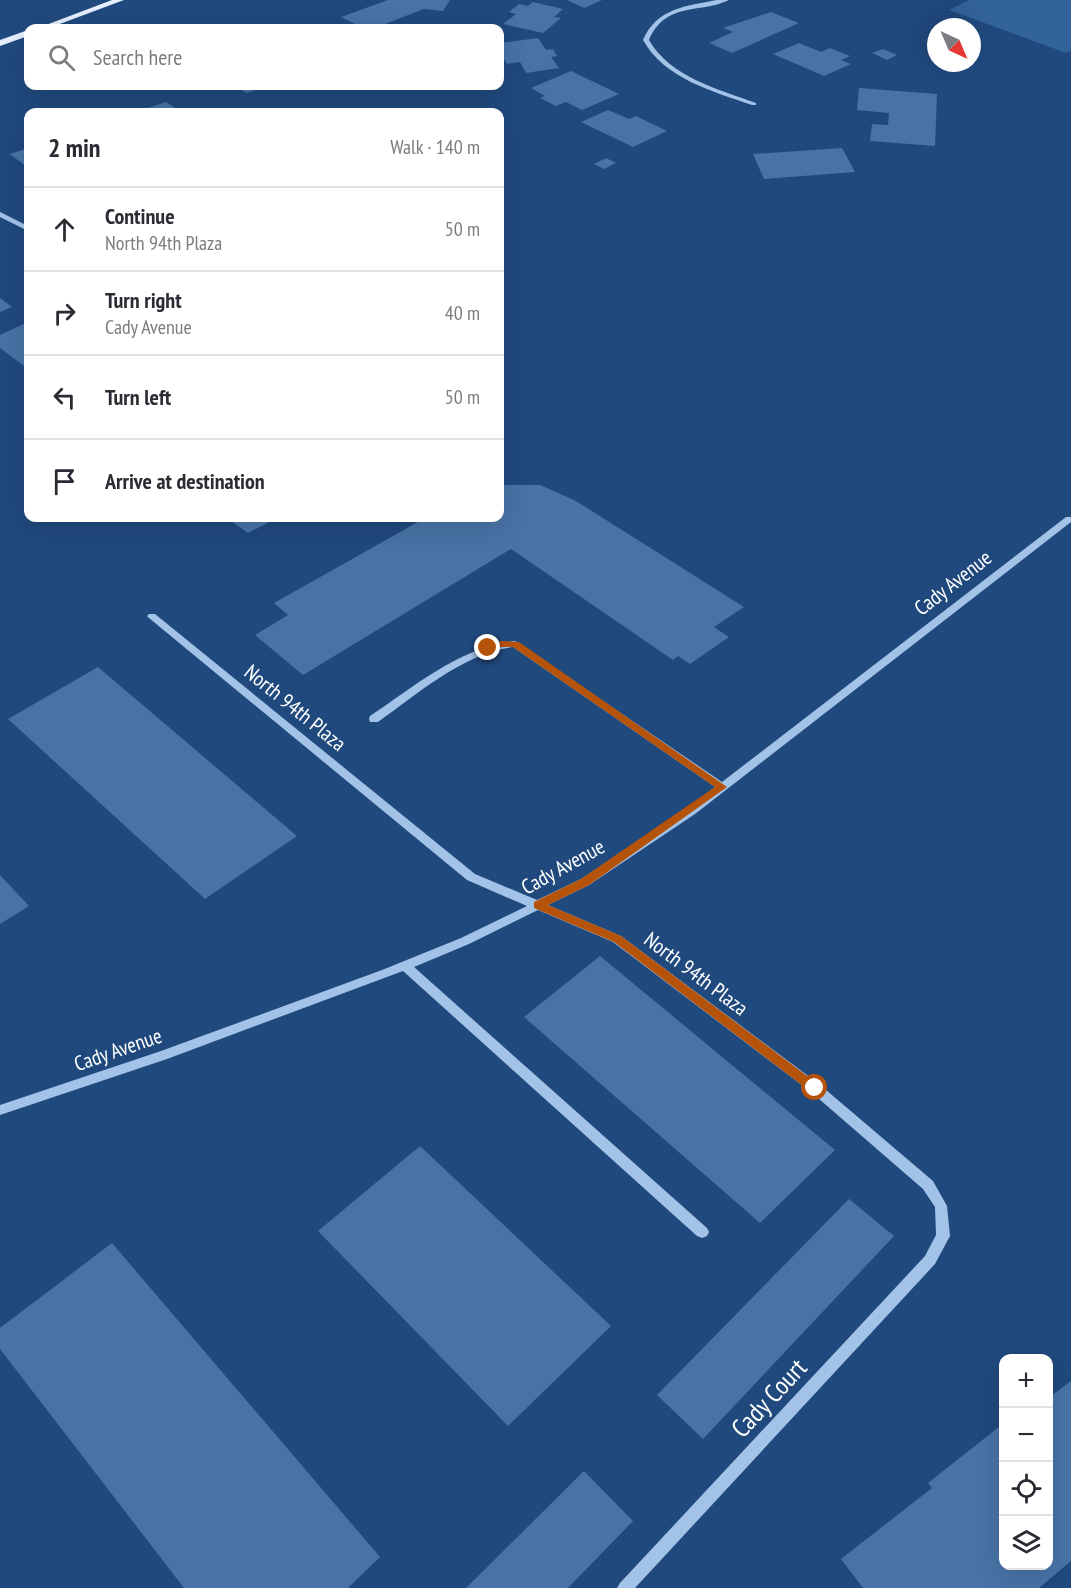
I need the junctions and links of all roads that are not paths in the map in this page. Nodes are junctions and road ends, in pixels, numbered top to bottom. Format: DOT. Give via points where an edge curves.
graph roads {
  1 [pos="120,0"];
  2 [pos="726,0"];
  3 [pos="53,24"];
  4 [pos="24,34"];
  5 [pos="0,43"];
  6 [pos="754,104"];
  7 [pos="0,214"];
  8 [pos="24,227"];
  9 [pos="1069,519"];
  10 [pos="152,616"];
  11 [pos="374,719"];
  12 [pos="722,787"];
  13 [pos="538,905"];
  14 [pos="404,965"];
  15 [pos="0,1110"];
  16 [pos="702,1232"];
  17 [pos="943,1236"];
  18 [pos="625,1588"];
  1 -- 3 [label="main road"];
  2 -- 6 [label="street" via="667,16 648,31 646,40 657,58 675,70"];
  4 -- 5 [label="main road"];
  7 -- 8 [label="street"];
  9 -- 12 [label="street, Cady Avenue"];
  10 -- 13 [label="street, North 94th Plaza" via="471,877"];
  11 -- 12 [label="street" via="470,656 501,644 515,644"];
  12 -- 13 [label="street, Cady Avenue" via="585,882"];
  13 -- 14 [label="street, Cady Avenue" via="465,941"];
  13 -- 17 [label="street, North 94th Plaza" via="617,939 815,1088 928,1185 941,1206"];
  14 -- 15 [label="street, Cady Avenue" via="163,1055"];
  14 -- 16 [label="street"];
  17 -- 18 [label="street, Cady Court" via="930,1260"];
}
